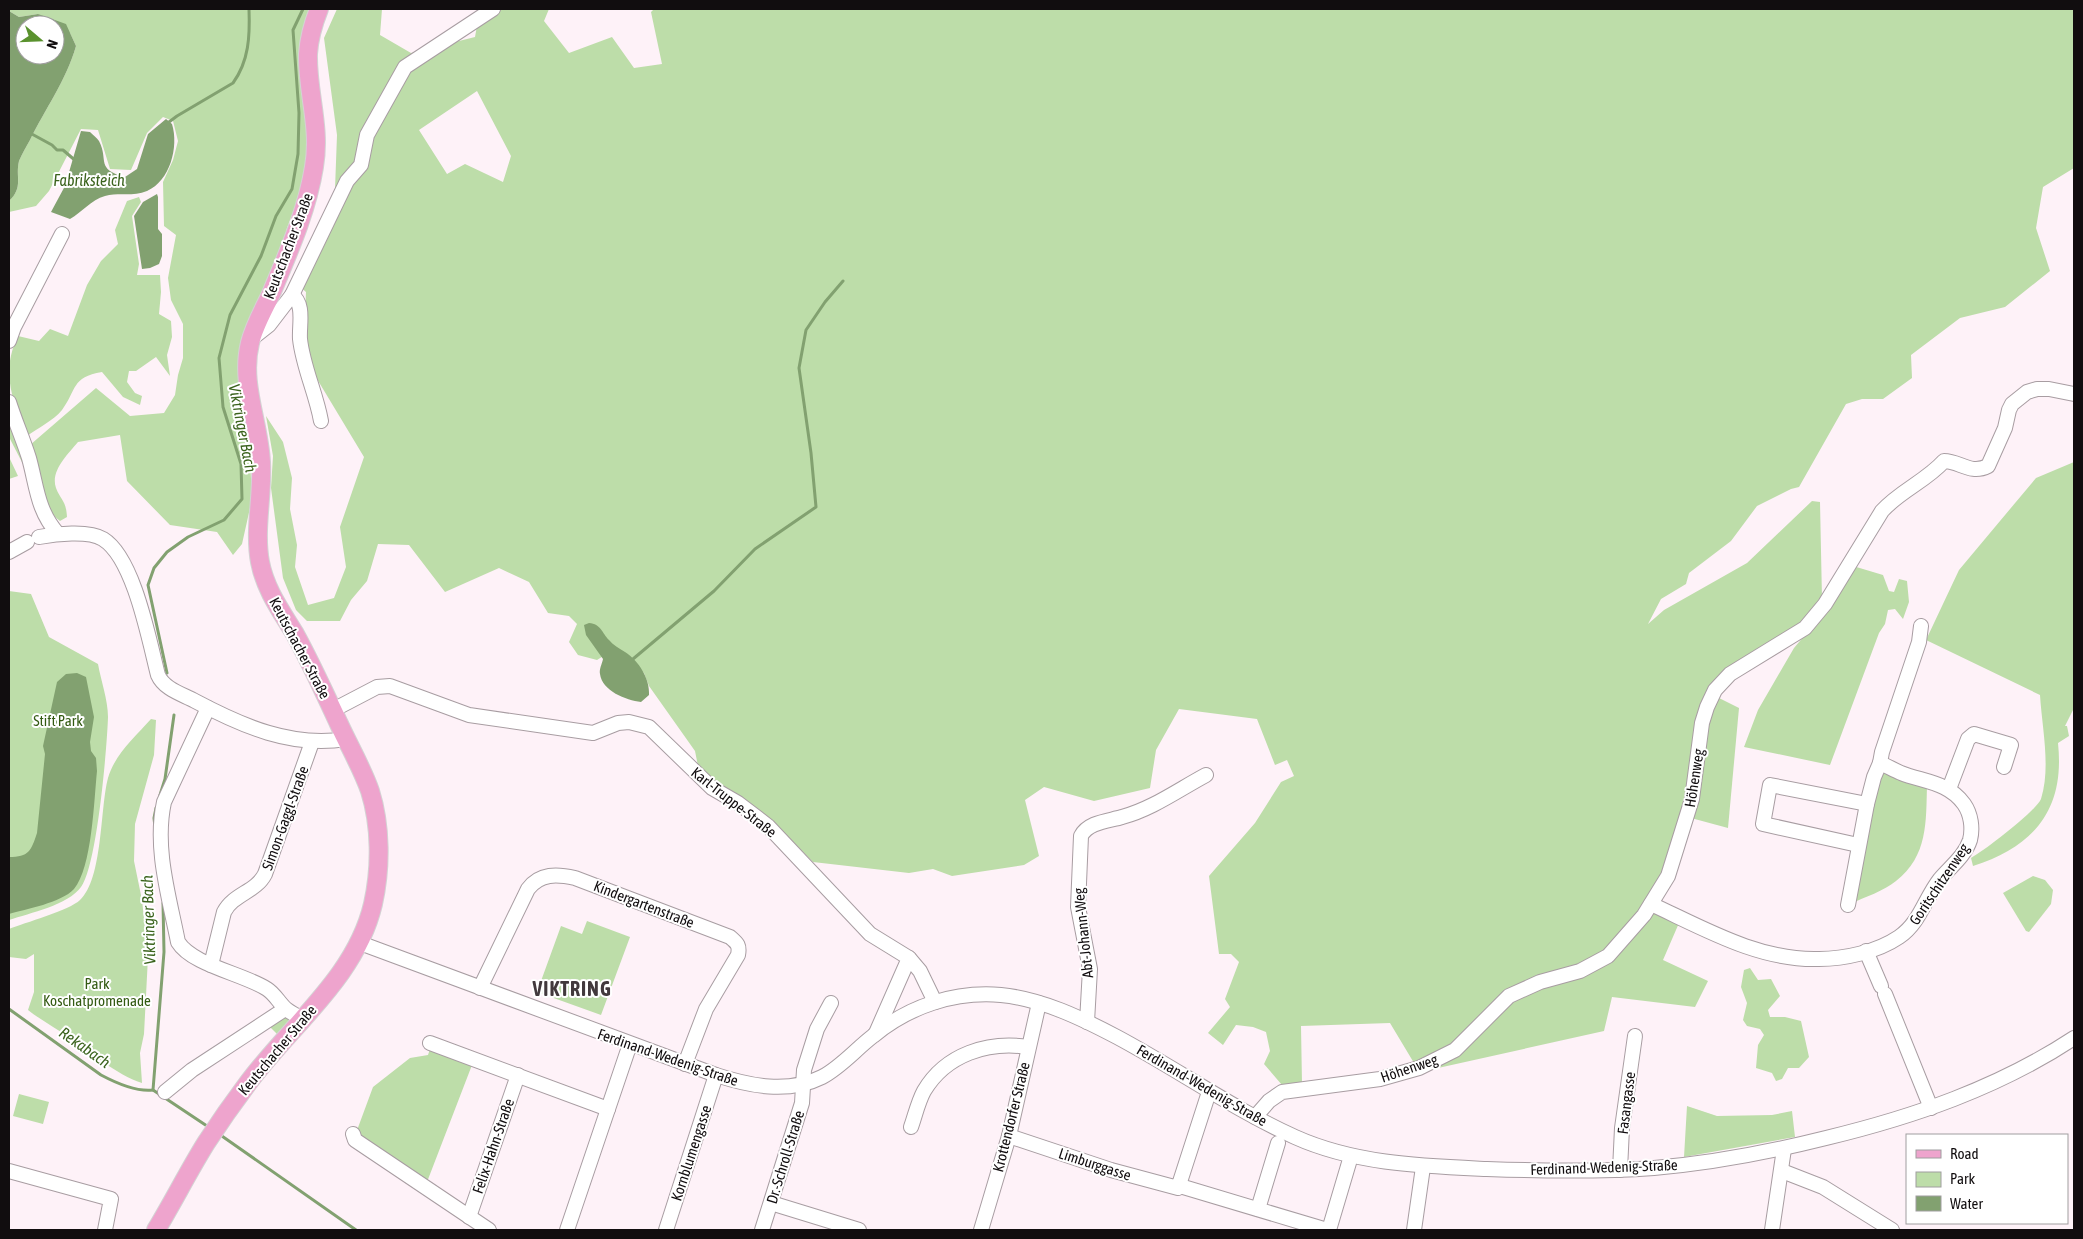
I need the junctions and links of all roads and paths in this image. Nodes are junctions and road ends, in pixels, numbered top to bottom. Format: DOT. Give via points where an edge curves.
graph roads {
  1 [pos="319,9"];
  2 [pos="493,9"];
  3 [pos="62,234"];
  4 [pos="292,295"];
  5 [pos="250,340"];
  6 [pos="9,341"];
  7 [pos="2074,394"];
  8 [pos="9,402"];
  9 [pos="321,421"];
  10 [pos="56,534"];
  11 [pos="9,552"];
  12 [pos="1921,626"];
  13 [pos="208,708"];
  14 [pos="333,710"];
  15 [pos="346,739"];
  16 [pos="312,742"];
  17 [pos="1880,763"];
  18 [pos="2004,767"];
  19 [pos="1206,775"];
  20 [pos="1949,789"];
  21 [pos="1867,804"];
  22 [pos="1858,845"];
  23 [pos="1651,904"];
  24 [pos="1848,905"];
  25 [pos="360,943"];
  26 [pos="1866,951"];
  27 [pos="909,958"];
  28 [pos="211,965"];
  29 [pos="480,988"];
  30 [pos="935,1002"];
  31 [pos="831,1003"];
  32 [pos="1039,1003"];
  33 [pos="285,1009"];
  34 [pos="303,1019"];
  35 [pos="1087,1022"];
  36 [pos="876,1033"];
  37 [pos="1634,1036"];
  38 [pos="2074,1038"];
  39 [pos="430,1044"];
  40 [pos="630,1044"];
  41 [pos="1028,1047"];
  42 [pos="685,1064"];
  43 [pos="518,1075"];
  44 [pos="716,1075"];
  45 [pos="803,1084"];
  46 [pos="165,1092"];
  47 [pos="1209,1092"];
  48 [pos="1931,1108"];
  49 [pos="608,1109"];
  50 [pos="1255,1117"];
  51 [pos="911,1127"];
  52 [pos="353,1134"];
  53 [pos="1009,1136"];
  54 [pos="1278,1143"];
  55 [pos="1784,1149"];
  56 [pos="1351,1156"];
  57 [pos="1424,1166"];
  58 [pos="1620,1170"];
  59 [pos="9,1172"];
  60 [pos="1782,1172"];
  61 [pos="1180,1186"];
  62 [pos="771,1203"];
  63 [pos="1258,1210"];
  64 [pos="469,1217"];
  65 [pos="157,1229"];
  66 [pos="105,1230"];
  67 [pos="488,1230"];
  68 [pos="567,1230"];
  69 [pos="666,1230"];
  70 [pos="762,1230"];
  71 [pos="859,1230"];
  72 [pos="981,1230"];
  73 [pos="1328,1230"];
  74 [pos="1414,1230"];
  75 [pos="1772,1230"];
  76 [pos="1892,1230"];
  1 -- 5 [label="main road, Keutschacher Straße" via="311,30 308,56 317,134 315,166 306,204"];
  2 -- 4 [label="street" via="405,67 367,135 361,165 347,181"];
  3 -- 6 [label="street"];
  4 -- 5 [label="street" via="269,325"];
  4 -- 9 [label="street" via="300,306 299,329 304,362"];
  5 -- 14 [label="main road, Keutschacher Straße" via="248,390 261,467 260,562 267,586"];
  7 -- 23 [label="street, Höhenweg" via="2049,389 2027,392 2012,404 1988,466 1967,469 1950,461 1944,462 1889,503 1825,604 1805,628 1721,682 1702,723 1692,799 1676,857"];
  8 -- 10 [label="street" via="40,506"];
  10 -- 11 [label="street" via="33,540"];
  10 -- 13 [label="street" via="99,537 108,543 135,587 158,675 170,688"];
  12 -- 17 [label="street" via="1919,642"];
  13 -- 16 [label="street" via="270,734"];
  13 -- 28 [label="street" via="164,802 160,847 178,942 185,950"];
  14 -- 15 [label="main road, Keutschacher Straße"];
  14 -- 27 [label="street, Karl-Truppe-Straße" via="377,687 390,686 469,715 593,733 618,723 649,727 712,788 768,826 870,934"];
  15 -- 16 [label="street"];
  15 -- 25 [label="main road, Keutschacher Straße" via="369,788 378,840 373,902"];
  16 -- 28 [label="street, Simon-Gaggl-Straße" via="265,874 258,885 228,905"];
  17 -- 20 [label="street, Goritschitzenweg"];
  17 -- 21 [label="street"];
  18 -- 20 [label="street" via="2011,745 1974,734 1968,739"];
  19 -- 35 [label="street, Abt-Johann-Weg" via="1140,811 1097,824 1081,836 1078,906 1090,969"];
  20 -- 26 [label="street, Goritschitzenweg" via="1969,813 1971,829 1966,848 1940,880 1910,928 1885,945"];
  21 -- 22 [label="street"];
  21 -- 22 [label="street" via="1770,785 1763,824"];
  22 -- 24 [label="street"];
  23 -- 26 [label="street, Goritschitzenweg" via="1760,952 1820,960"];
  23 -- 50 [label="street, Höhenweg" via="1608,956 1580,971 1540,982 1509,996 1454,1050 1441,1058 1380,1079 1282,1092 1269,1100"];
  25 -- 29 [label="street, Ferdinand-Wedenig-Straße"];
  25 -- 34 [label="main road, Keutschacher Straße" via="334,983"];
  26 -- 48 [label="street"];
  27 -- 30 [label="street, Karl-Truppe-Straße" via="920,971"];
  27 -- 36 [label="street"];
  28 -- 33 [label="street" via="266,989"];
  29 -- 40 [label="street, Ferdinand-Wedenig-Straße"];
  29 -- 42 [label="street, Kindergartenstraße" via="534,882 553,875 575,878 737,942 738,955 706,1009"];
  30 -- 32 [label="street, Ferdinand-Wedenig-Straße" via="984,994"];
  30 -- 36 [label="street, Ferdinand-Wedenig-Straße" via="899,1018"];
  31 -- 45 [label="street, Dr.-Schroll-Straße" via="817,1029"];
  32 -- 35 [label="street, Ferdinand-Wedenig-Straße"];
  32 -- 41 [label="street, Krottendorfer Straße"];
  33 -- 34 [label="street"];
  33 -- 46 [label="street, Keutschacher Straße" via="192,1070"];
  34 -- 65 [label="main road, Keutschacher Straße" via="273,1052 207,1141"];
  35 -- 47 [label="street, Ferdinand-Wedenig-Straße" via="1145,1052"];
  36 -- 45 [label="street, Ferdinand-Wedenig-Straße" via="837,1067"];
  37 -- 58 [label="street, Fasangasse"];
  38 -- 48 [label="street, Ferdinand-Wedenig-Straße" via="2008,1076"];
  39 -- 43 [label="street"];
  40 -- 42 [label="street, Ferdinand-Wedenig-Straße"];
  40 -- 49 [label="street"];
  41 -- 51 [label="street" via="994,1046 964,1054 942,1069 924,1091"];
  41 -- 53 [label="street, Krottendorfer Straße"];
  42 -- 44 [label="street, Ferdinand-Wedenig-Straße"];
  43 -- 49 [label="street"];
  43 -- 64 [label="street, Felix-Hahn-Straße"];
  44 -- 45 [label="street, Ferdinand-Wedenig-Straße" via="768,1087"];
  44 -- 69 [label="street, Kornblumengasse"];
  45 -- 62 [label="street, Dr.-Schroll-Straße" via="802,1103"];
  47 -- 50 [label="street, Ferdinand-Wedenig-Straße"];
  47 -- 61 [label="street"];
  48 -- 55 [label="street, Ferdinand-Wedenig-Straße" via="1869,1128"];
  49 -- 68 [label="street"];
  50 -- 56 [label="street, Ferdinand-Wedenig-Straße" via="1296,1138"];
  52 -- 64 [label="street" via="355,1140"];
  53 -- 61 [label="street, Limburggasse" via="1120,1173 1175,1189"];
  53 -- 72 [label="street, Krottendorfer Straße"];
  54 -- 63 [label="street"];
  55 -- 58 [label="street, Ferdinand-Wedenig-Straße"];
  55 -- 60 [label="street"];
  56 -- 57 [label="street, Ferdinand-Wedenig-Straße"];
  56 -- 73 [label="street, Limburggasse"];
  57 -- 58 [label="street, Ferdinand-Wedenig-Straße"];
  57 -- 74 [label="street"];
  59 -- 66 [label="street" via="111,1199"];
  60 -- 75 [label="street"];
  60 -- 76 [label="street" via="1823,1188"];
  61 -- 63 [label="street, Limburggasse"];
  62 -- 70 [label="street, Dr.-Schroll-Straße"];
  62 -- 71 [label="street"];
  63 -- 73 [label="street, Limburggasse"];
  64 -- 67 [label="street"];
}
